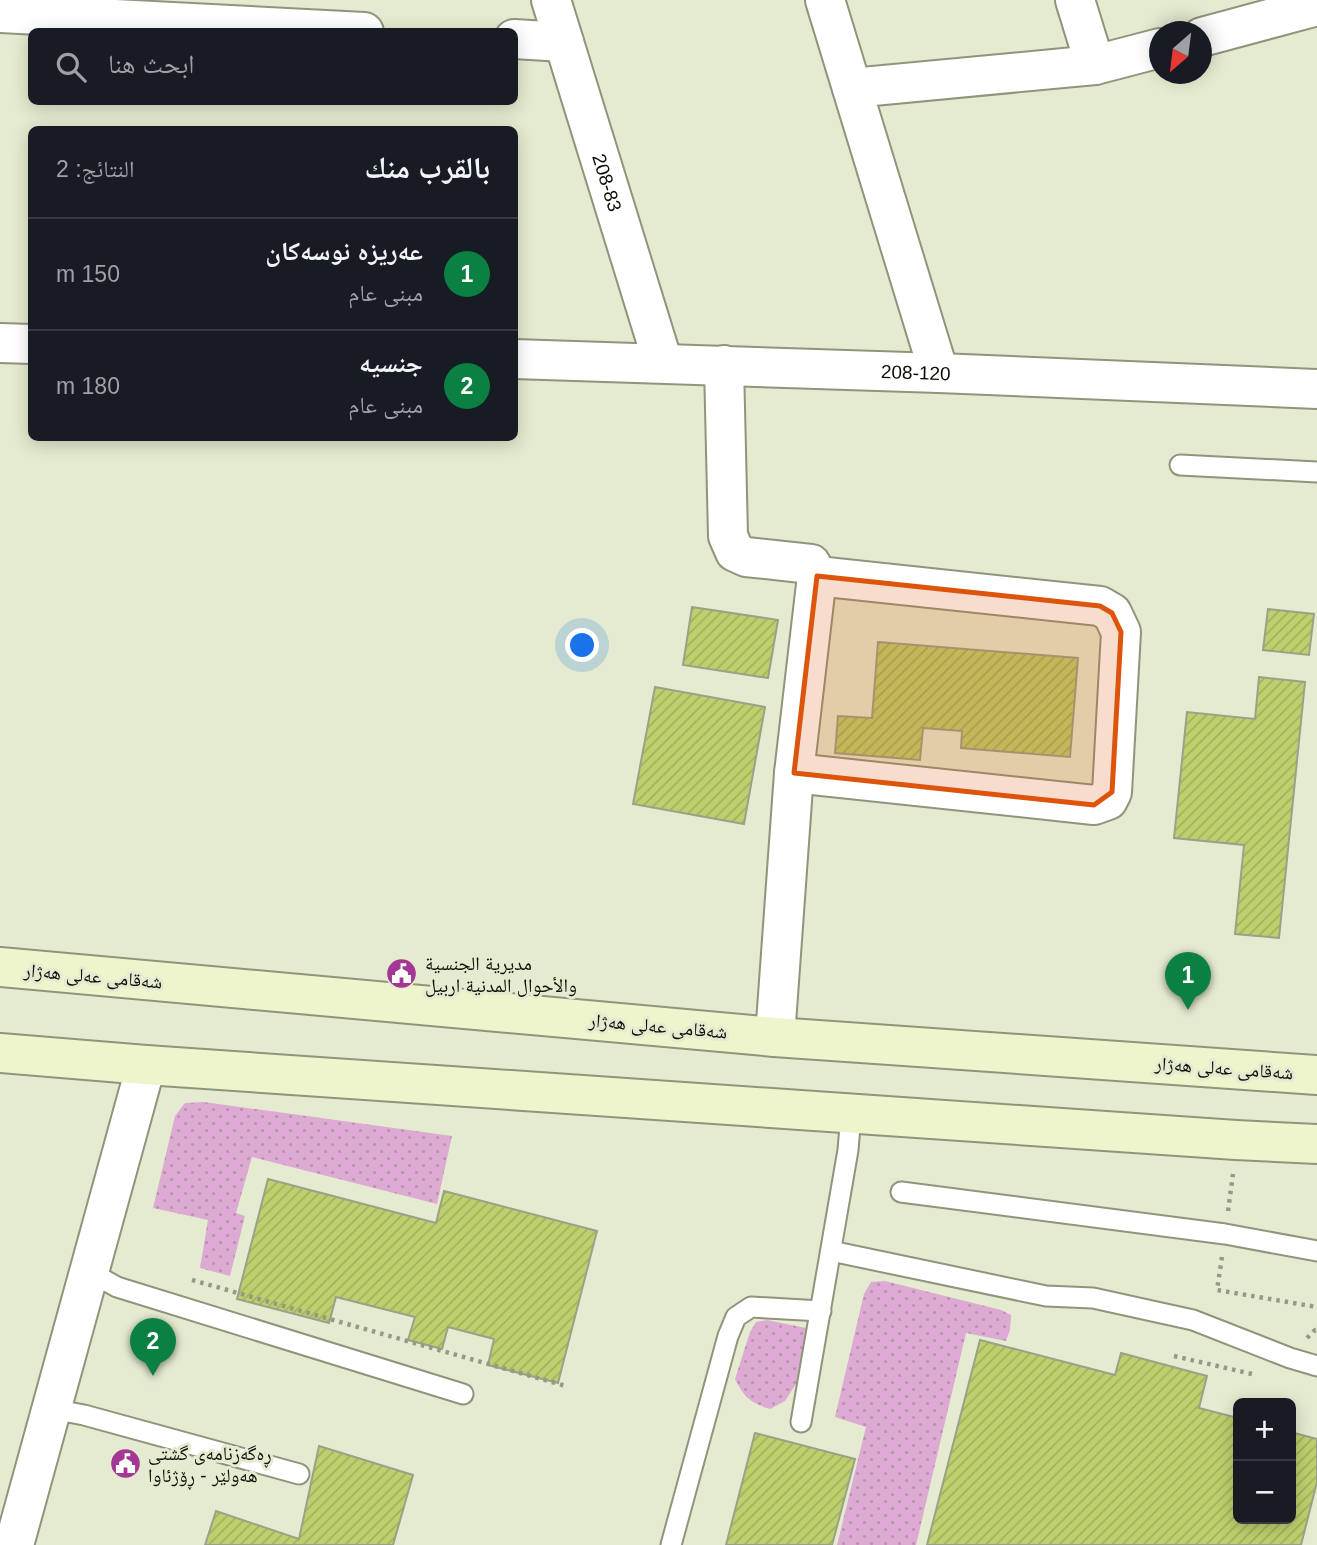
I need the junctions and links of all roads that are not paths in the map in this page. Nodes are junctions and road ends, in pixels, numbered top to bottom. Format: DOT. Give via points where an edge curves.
graph roads {
  1 [pos="551,0"];
  2 [pos="825,0"];
  3 [pos="1075,0"];
  4 [pos="1317,6"];
  5 [pos="36,7"];
  6 [pos="0,13"];
  7 [pos="293,14"];
  8 [pos="348,28"];
  9 [pos="1212,34"];
  10 [pos="518,39"];
  11 [pos="564,42"];
  12 [pos="1149,51"];
  13 [pos="1095,65"];
  14 [pos="852,88"];
  15 [pos="0,344"];
  16 [pos="28,344"];
  17 [pos="518,359"];
  18 [pos="663,363"];
  19 [pos="724,365"];
  20 [pos="939,373"];
  21 [pos="1317,388"];
  22 [pos="1180,465"];
  23 [pos="1317,472"];
  24 [pos="817,576"];
  25 [pos="794,773"];
  26 [pos="0,967"];
  27 [pos="775,1037"];
  28 [pos="0,1053"];
  29 [pos="146,1065"];
  30 [pos="1317,1075"];
  31 [pos="851,1114"];
  32 [pos="1317,1144"];
  33 [pos="901,1192"];
  34 [pos="831,1251"];
  35 [pos="1317,1251"];
  36 [pos="90,1272"];
  37 [pos="821,1311"];
  38 [pos="1317,1366"];
  39 [pos="463,1394"];
  40 [pos="52,1409"];
  41 [pos="801,1422"];
  42 [pos="299,1474"];
  43 [pos="15,1545"];
  44 [pos="671,1545"];
  1 -- 11 [label="street, 208-83"];
  2 -- 14 [label="street"];
  3 -- 13 [label="street"];
  4 -- 9 [label="street"];
  5 -- 6 [label="street"];
  5 -- 7 [label="street"];
  7 -- 8 [label="street"];
  10 -- 11 [label="street"];
  11 -- 18 [label="street, 208-83"];
  12 -- 13 [label="street"];
  13 -- 14 [label="street"];
  14 -- 20 [label="street"];
  15 -- 16 [label="street"];
  17 -- 18 [label="street, 208-120"];
  18 -- 19 [label="street, 208-120"];
  19 -- 20 [label="street, 208-120"];
  19 -- 24 [label="street" via="728,537 734,552 811,564"];
  20 -- 21 [label="street, 208-120"];
  22 -- 23 [label="lane"];
  24 -- 25 [label="street"];
  24 -- 25 [label="street" via="1100,606 1112,613 1121,632 1112,792 1108,800 1094,805"];
  25 -- 27 [label="street"];
  26 -- 27 [label="main road, شەقامی عەلی هەژار"];
  27 -- 30 [label="main road, شەقامی عەلی هەژار"];
  28 -- 29 [label="main road"];
  29 -- 31 [label="main road"];
  29 -- 36 [label="street"];
  31 -- 32 [label="main road"];
  31 -- 34 [label="lane"];
  33 -- 35 [label="lane" via="1225,1234"];
  34 -- 37 [label="lane"];
  34 -- 38 [label="lane" via="1046,1296 1093,1298 1193,1320"];
  36 -- 39 [label="lane" via="117,1287"];
  36 -- 40 [label="street"];
  37 -- 41 [label="lane"];
  37 -- 44 [label="lane" via="751,1307 736,1317"];
  40 -- 42 [label="lane"];
  40 -- 43 [label="street"];
}
